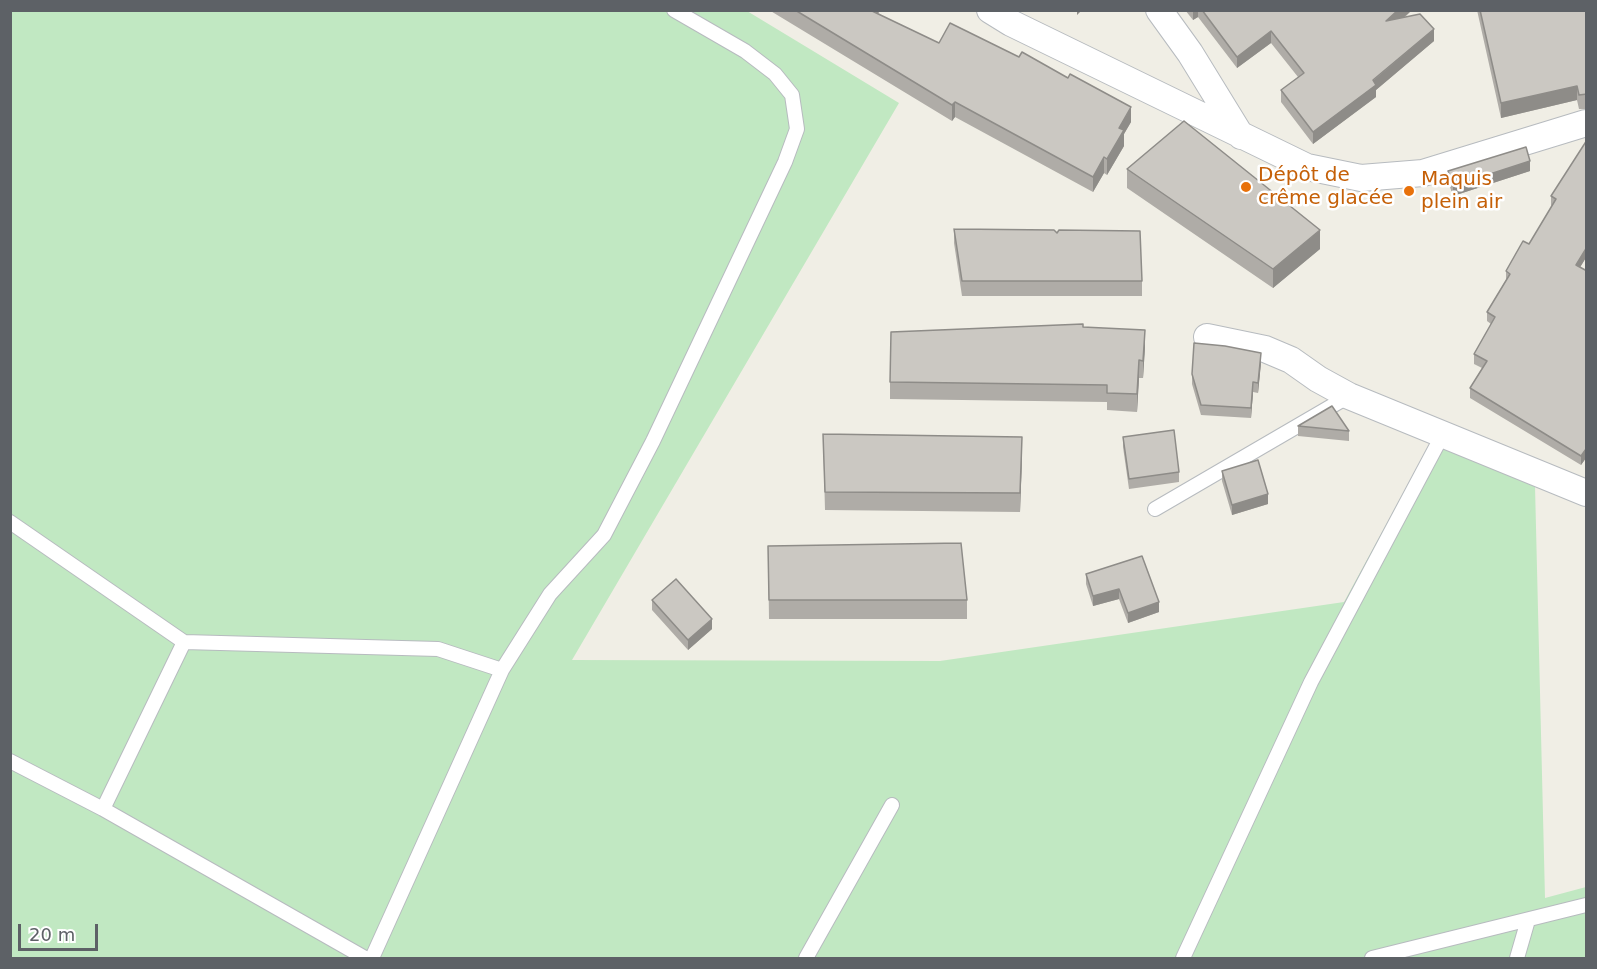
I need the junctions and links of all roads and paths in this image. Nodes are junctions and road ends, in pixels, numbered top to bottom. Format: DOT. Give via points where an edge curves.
graph roads {
  1 [pos="674,10"];
  2 [pos="990,10"];
  3 [pos="1159,10"];
  4 [pos="1587,123"];
  5 [pos="1561,130"];
  6 [pos="1241,136"];
  7 [pos="1587,146"];
  8 [pos="1207,337"];
  9 [pos="1348,396"];
  10 [pos="1443,434"];
  11 [pos="1586,493"];
  12 [pos="1155,509"];
  13 [pos="10,522"];
  14 [pos="184,642"];
  15 [pos="502,670"];
  16 [pos="10,761"];
  17 [pos="892,805"];
  18 [pos="103,809"];
  19 [pos="1587,905"];
  20 [pos="1528,920"];
  21 [pos="365,958"];
  22 [pos="372,958"];
  23 [pos="806,958"];
  24 [pos="1183,958"];
  25 [pos="1372,958"];
  26 [pos="1517,958"];
  1 -- 15 [label="lane" via="745,51 775,74 792,95 797,129 658,430 604,535 550,594"];
  2 -- 6 [label="street"];
  3 -- 6 [label="street"];
  4 -- 5 [label="street"];
  5 -- 6 [label="street" via="1423,173 1361,178 1307,167"];
  5 -- 7 [label="street"];
  8 -- 9 [label="street" via="1265,349 1292,360"];
  9 -- 10 [label="street"];
  9 -- 12 [label="lane"];
  10 -- 11 [label="street"];
  10 -- 24 [label="lane" via="1311,682"];
  13 -- 14 [label="lane"];
  14 -- 15 [label="lane" via="438,649"];
  14 -- 18 [label="lane"];
  15 -- 22 [label="lane"];
  16 -- 18 [label="lane"];
  17 -- 23 [label="lane"];
  18 -- 21 [label="lane"];
  19 -- 20 [label="lane"];
  20 -- 25 [label="lane"];
  20 -- 26 [label="lane"];
}
